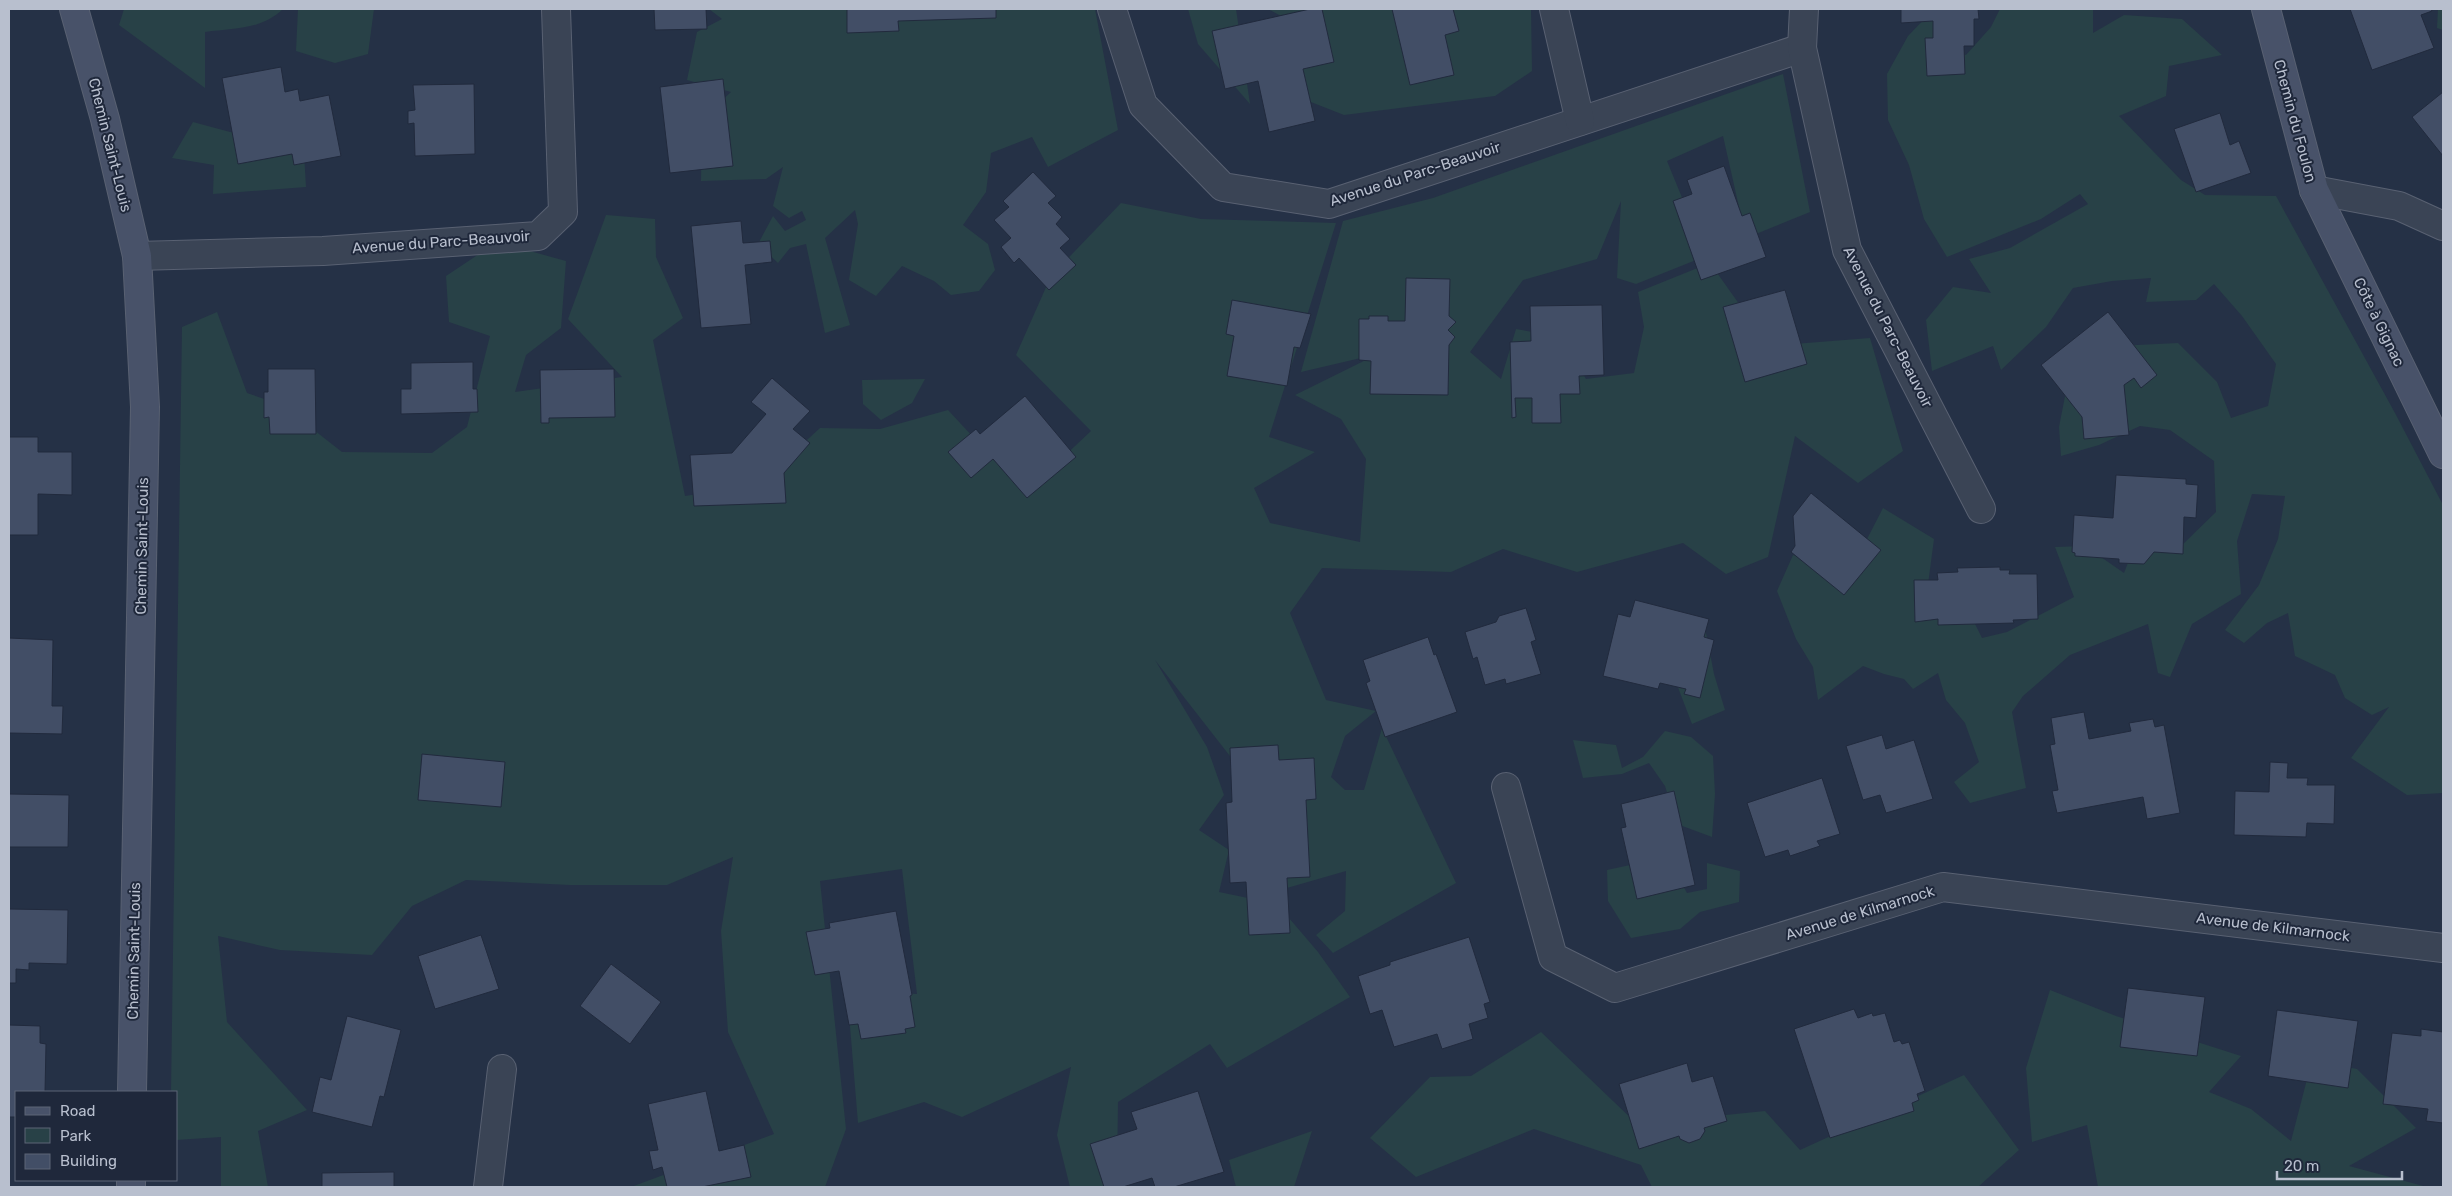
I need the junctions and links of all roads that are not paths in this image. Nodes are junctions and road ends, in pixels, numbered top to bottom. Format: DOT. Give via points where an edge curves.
graph roads {
  1 [pos="74,9"];
  2 [pos="556,9"];
  3 [pos="1112,9"];
  4 [pos="1554,9"];
  5 [pos="1804,9"];
  6 [pos="2266,9"];
  7 [pos="1802,48"];
  8 [pos="1580,121"];
  9 [pos="2314,190"];
  10 [pos="2443,226"];
  11 [pos="137,256"];
  12 [pos="2443,454"];
  13 [pos="1981,509"];
  14 [pos="1506,787"];
  15 [pos="2443,948"];
  16 [pos="502,1069"];
  17 [pos="132,1091"];
  18 [pos="488,1187"];
  1 -- 11 [label="street, Chemin Saint-Louis" via="105,119"];
  2 -- 11 [label="street, Avenue du Parc-Beauvoir" via="563,212 538,236 323,251"];
  3 -- 8 [label="street, Avenue du Parc-Beauvoir" via="1143,105 1223,187 1329,204"];
  4 -- 8 [label="street"];
  5 -- 7 [label="street, Avenue du Parc-Beauvoir"];
  6 -- 9 [label="street, Chemin du Foulon"];
  7 -- 8 [label="street, Avenue du Parc-Beauvoir"];
  7 -- 13 [label="street, Avenue du Parc-Beauvoir" via="1848,250"];
  9 -- 10 [label="street, Chemin du Foulon" via="2399,206"];
  9 -- 12 [label="street, Côte à Gignac"];
  11 -- 17 [label="street, Chemin Saint-Louis" via="145,406"];
  14 -- 15 [label="street, Avenue de Kilmarnock" via="1553,956 1616,988 1943,887"];
  16 -- 18 [label="street"];
}
